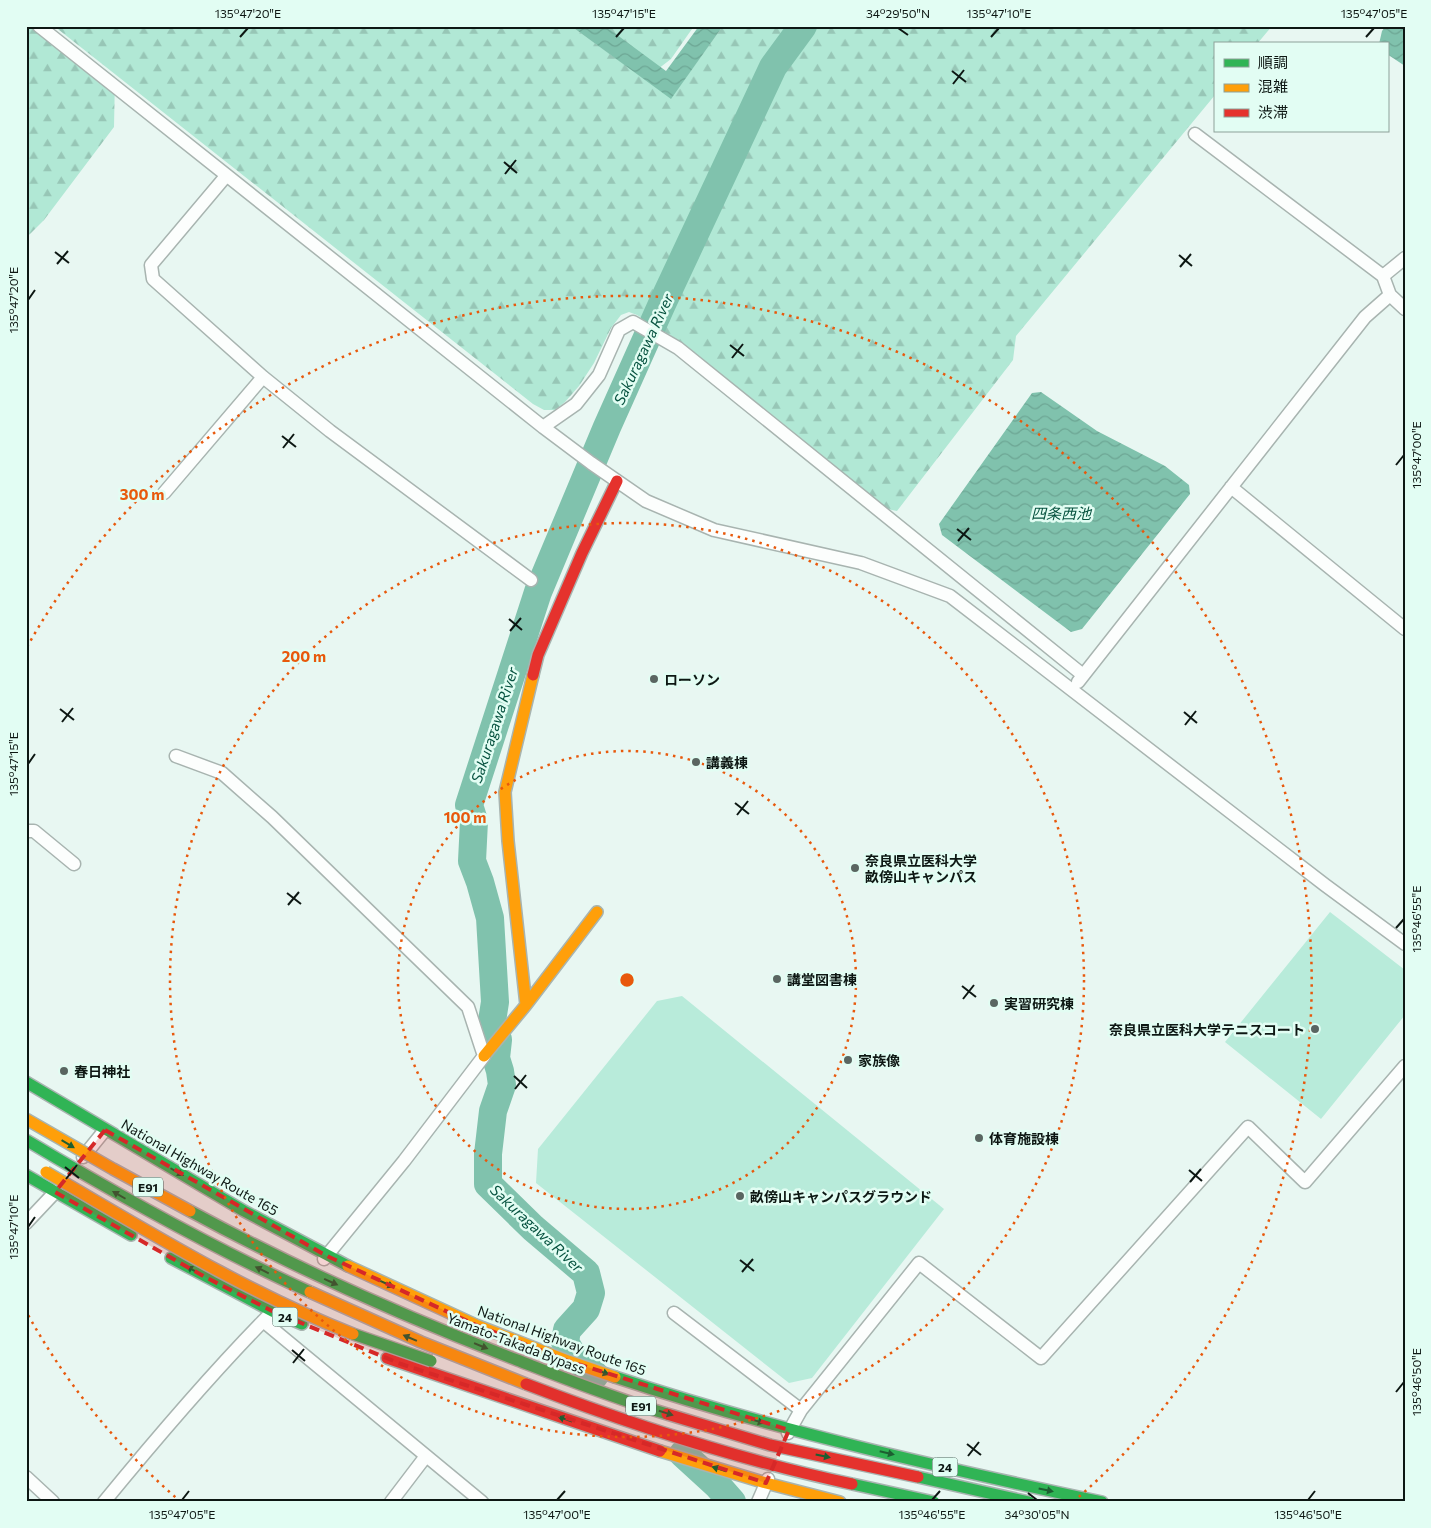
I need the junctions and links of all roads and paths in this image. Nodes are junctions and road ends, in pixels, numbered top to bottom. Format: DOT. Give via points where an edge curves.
graph roads {
  1 [pos="39,26"];
  2 [pos="1195,134"];
  3 [pos="226,176"];
  4 [pos="1405,258"];
  5 [pos="1383,276"];
  6 [pos="1390,295"];
  7 [pos="1405,309"];
  8 [pos="262,377"];
  9 [pos="543,427"];
  10 [pos="617,481"];
  11 [pos="1231,488"];
  12 [pos="164,493"];
  13 [pos="532,580"];
  14 [pos="1405,629"];
  15 [pos="1083,676"];
  16 [pos="1072,689"];
  17 [pos="176,756"];
  18 [pos="26,831"];
  19 [pos="74,864"];
  20 [pos="597,912"];
  21 [pos="1405,944"];
  22 [pos="526,1005"];
  23 [pos="484,1056"];
  24 [pos="1405,1066"];
  25 [pos="26,1082"];
  26 [pos="26,1119"];
  27 [pos="105,1130"];
  28 [pos="84,1137"];
  29 [pos="26,1140"];
  30 [pos="108,1151"];
  31 [pos="33,1165"];
  32 [pos="26,1175"];
  33 [pos="157,1180"];
  34 [pos="55,1192"];
  35 [pos="26,1223"];
  36 [pos="272,1253"];
  37 [pos="327,1256"];
  38 [pos="272,1311"];
  39 [pos="674,1313"];
  40 [pos="263,1321"];
  41 [pos="553,1395"];
  42 [pos="801,1410"];
  43 [pos="789,1430"];
  44 [pos="426,1456"];
  45 [pos="26,1477"];
  46 [pos="766,1483"];
  47 [pos="53,1502"];
  48 [pos="104,1502"];
  49 [pos="390,1502"];
  50 [pos="482,1502"];
  51 [pos="758,1502"];
  52 [pos="840,1502"];
  53 [pos="934,1502"];
  54 [pos="1029,1502"];
  55 [pos="1102,1502"];
  1 -- 3 [label="street"];
  2 -- 5 [label="street"];
  3 -- 8 [label="street" via="151,265 153,280"];
  3 -- 9 [label="street"];
  4 -- 5 [label="street"];
  5 -- 6 [label="street"];
  6 -- 7 [label="street"];
  6 -- 11 [label="street" via="1365,317"];
  8 -- 12 [label="street"];
  8 -- 13 [label="street"];
  9 -- 10 [label="street"];
  9 -- 15 [label="street" via="576,404 599,375 619,330 633,322 678,348"];
  10 -- 16 [label="street" via="646,501 714,530 861,563 950,596"];
  10 -- 22 [label="main road" via="538,655 506,792 508,841"];
  11 -- 14 [label="street"];
  11 -- 15 [label="street"];
  15 -- 16 [label="street"];
  16 -- 21 [label="street"];
  17 -- 23 [label="street" via="222,773 272,817 468,1007"];
  18 -- 19 [label="street" via="34,831"];
  20 -- 22 [label="main road"];
  22 -- 23 [label="main road"];
  23 -- 37 [label="street"];
  24 -- 42 [label="street" via="1305,1182 1248,1127 1041,1358 919,1263"];
  25 -- 27 [label="main road, 24"];
  26 -- 36 [label="main road, Yamato-Takada Bypass / E91, one-way, bridge"];
  27 -- 34 [label="street"];
  27 -- 37 [label="main road, National Highway Route 165 / 24, one-way" via="244,1212"];
  28 -- 30 [label="main road"];
  41 -- 29 [label="main road, E91, one-way, bridge" via="408,1337 268,1273 145,1210"];
  31 -- 41 [label="main road, bridge" via="227,1275 307,1315 399,1352"];
  32 -- 34 [label="main road, 24"];
  33 -- 36 [label="main road, bridge"];
  34 -- 35 [label="street"];
  38 -- 34 [label="main road, 24, one-way"];
  36 -- 54 [label="main road, Yamato-Takada Bypass / E91, one-way, bridge" via="415,1320 534,1368 641,1406 762,1442"];
  37 -- 38 [label="street"];
  37 -- 43 [label="main road, National Highway Route 165 / 24, one-way" via="476,1325 568,1361"];
  38 -- 40 [label="street"];
  46 -- 38 [label="main road, 24, one-way" via="401,1364"];
  39 -- 42 [label="street"];
  40 -- 44 [label="street"];
  40 -- 48 [label="street" via="168,1423"];
  41 -- 53 [label="main road, E91, bridge" via="755,1461"];
  42 -- 43 [label="street"];
  43 -- 46 [label="street"];
  43 -- 55 [label="main road, National Highway Route 165 / 24, one-way"];
  44 -- 49 [label="street"];
  44 -- 50 [label="street"];
  45 -- 47 [label="street"];
  46 -- 51 [label="street"];
  46 -- 52 [label="main road, 24"];
}
